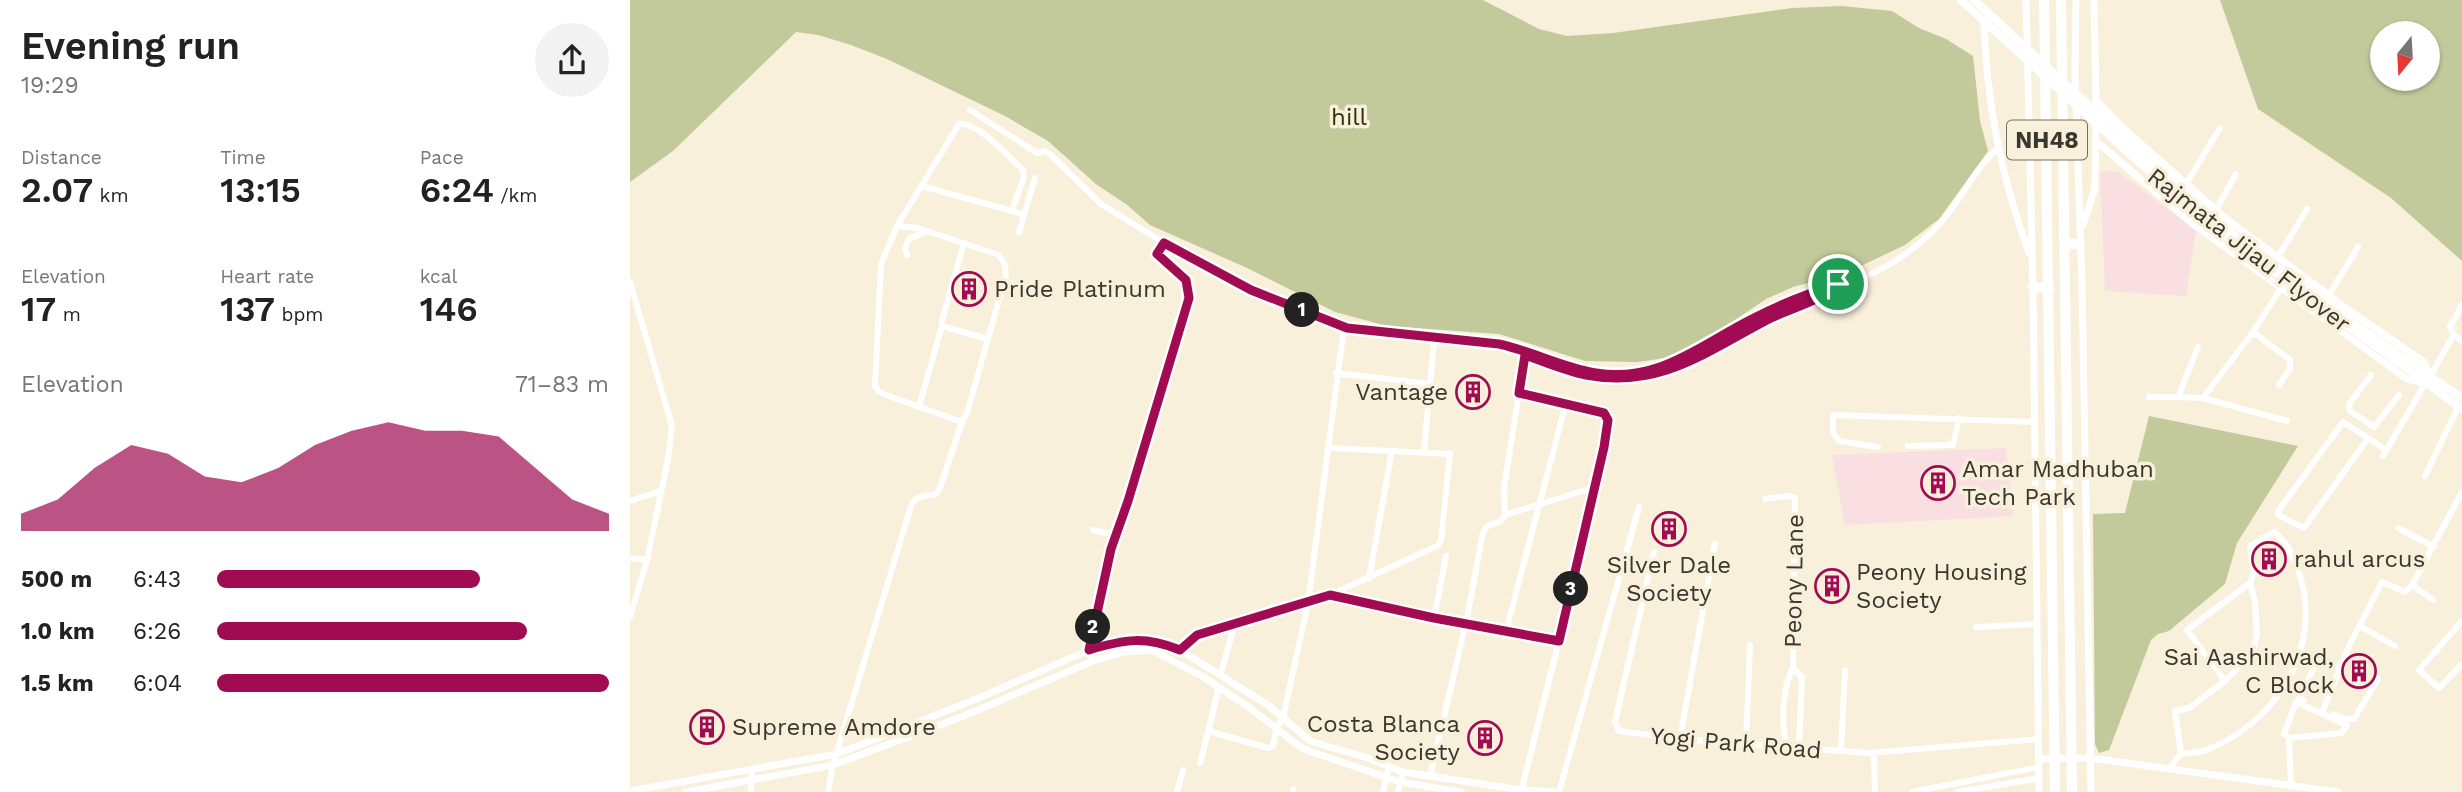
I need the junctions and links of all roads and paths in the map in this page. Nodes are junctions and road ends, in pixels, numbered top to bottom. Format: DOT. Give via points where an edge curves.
graph roads {
  1 [pos="1961,0"];
  2 [pos="1974,0"];
  3 [pos="2026,0"];
  4 [pos="2044,0"];
  5 [pos="2061,0"];
  6 [pos="2076,0"];
  7 [pos="2094,0"];
  8 [pos="1988,19"];
  9 [pos="2096,100"];
  10 [pos="970,110"];
  11 [pos="2220,128"];
  12 [pos="2096,141"];
  13 [pos="1997,149"];
  14 [pos="2236,174"];
  15 [pos="1035,178"];
  16 [pos="2186,184"];
  17 [pos="922,186"];
  18 [pos="2307,209"];
  19 [pos="2216,210"];
  20 [pos="1012,211"];
  21 [pos="1024,215"];
  22 [pos="897,226"];
  23 [pos="927,231"];
  24 [pos="2081,232"];
  25 [pos="1019,233"];
  26 [pos="964,243"];
  27 [pos="1164,243"];
  28 [pos="2065,244"];
  29 [pos="2080,244"];
  30 [pos="2358,247"];
  31 [pos="906,255"];
  32 [pos="2278,257"];
  33 [pos="2032,261"];
  34 [pos="630,282"];
  35 [pos="1838,284"];
  36 [pos="2033,288"];
  37 [pos="2049,288"];
  38 [pos="2281,288"];
  39 [pos="2329,295"];
  40 [pos="2462,305"];
  41 [pos="942,321"];
  42 [pos="1345,328"];
  43 [pos="2253,332"];
  44 [pos="988,339"];
  45 [pos="2451,339"];
  46 [pos="1434,341"];
  47 [pos="2462,341"];
  48 [pos="2198,347"];
  49 [pos="1525,355"];
  50 [pos="1336,373"];
  51 [pos="2371,375"];
  52 [pos="2428,380"];
  53 [pos="1430,384"];
  54 [pos="2279,385"];
  55 [pos="1519,393"];
  56 [pos="2399,395"];
  57 [pos="2149,397"];
  58 [pos="2178,397"];
  59 [pos="2203,398"];
  60 [pos="2462,398"];
  61 [pos="1566,403"];
  62 [pos="2391,405"];
  63 [pos="919,407"];
  64 [pos="2460,408"];
  65 [pos="2406,415"];
  66 [pos="1959,418"];
  67 [pos="2287,421"];
  68 [pos="962,422"];
  69 [pos="2035,422"];
  70 [pos="2368,438"];
  71 [pos="1908,446"];
  72 [pos="1878,447"];
  73 [pos="1329,448"];
  74 [pos="1392,450"];
  75 [pos="1424,452"];
  76 [pos="2425,476"];
  77 [pos="1595,487"];
  78 [pos="661,491"];
  79 [pos="2462,492"];
  80 [pos="1765,499"];
  81 [pos="630,501"];
  82 [pos="1540,504"];
  83 [pos="1639,507"];
  84 [pos="1505,515"];
  85 [pos="2398,528"];
  86 [pos="1093,530"];
  87 [pos="1115,536"];
  88 [pos="1715,543"];
  89 [pos="2434,547"];
  90 [pos="1654,552"];
  91 [pos="1446,556"];
  92 [pos="630,558"];
  93 [pos="647,560"];
  94 [pos="1369,579"];
  95 [pos="2250,583"];
  96 [pos="2412,585"];
  97 [pos="1330,595"];
  98 [pos="2433,600"];
  99 [pos="1308,603"];
  100 [pos="630,617"];
  101 [pos="1434,618"];
  102 [pos="2462,621"];
  103 [pos="1465,623"];
  104 [pos="1235,624"];
  105 [pos="2038,624"];
  106 [pos="2360,626"];
  107 [pos="1976,627"];
  108 [pos="1506,631"];
  109 [pos="1559,641"];
  110 [pos="1750,645"];
  111 [pos="2395,646"];
  112 [pos="1089,650"];
  113 [pos="1180,650"];
  114 [pos="1093,661"];
  115 [pos="2462,664"];
  116 [pos="1793,668"];
  117 [pos="2340,669"];
  118 [pos="1845,670"];
  119 [pos="1220,676"];
  120 [pos="2378,679"];
  121 [pos="2225,681"];
  122 [pos="1219,687"];
  123 [pos="2323,710"];
  124 [pos="1283,718"];
  125 [pos="1277,727"];
  126 [pos="1209,728"];
  127 [pos="2289,737"];
  128 [pos="1680,739"];
  129 [pos="2039,739"];
  130 [pos="1746,744"];
  131 [pos="1329,747"];
  132 [pos="1786,747"];
  133 [pos="1800,748"];
  134 [pos="1841,751"];
  135 [pos="1874,753"];
  136 [pos="2181,753"];
  137 [pos="837,754"];
  138 [pos="1331,757"];
  139 [pos="2090,758"];
  140 [pos="1200,763"];
  141 [pos="2039,763"];
  142 [pos="833,765"];
  143 [pos="1389,766"];
  144 [pos="2170,768"];
  145 [pos="752,770"];
  146 [pos="1183,770"];
  147 [pos="1403,772"];
  148 [pos="1430,776"];
  149 [pos="1387,777"];
  150 [pos="2039,778"];
  151 [pos="752,781"];
  152 [pos="1400,782"];
  153 [pos="2291,785"];
  154 [pos="630,791"];
  155 [pos="1521,791"];
  156 [pos="686,792"];
  157 [pos="751,792"];
  158 [pos="828,792"];
  159 [pos="1177,792"];
  160 [pos="1383,792"];
  161 [pos="1398,792"];
  162 [pos="1461,792"];
  163 [pos="1554,792"];
  164 [pos="1559,792"];
  165 [pos="1875,792"];
  166 [pos="1912,792"];
  167 [pos="1958,792"];
  168 [pos="2039,792"];
  169 [pos="2055,792"];
  170 [pos="2072,792"];
  171 [pos="2091,792"];
  172 [pos="2338,792"];
  1 -- 8 [label="main road"];
  2 -- 8 [label="main road"];
  3 -- 33 [label="street"];
  4 -- 37 [label="highway, NH48"];
  5 -- 28 [label="highway, NH48"];
  6 -- 24 [label="street"];
  7 -- 9 [label="street"];
  8 -- 13 [label="street" via="1985,41"];
  8 -- 52 [label="main road, Rajmata Jijau Flyover" via="2210,226"];
  9 -- 12 [label="street"];
  9 -- 16 [label="street"];
  10 -- 27 [label="street" via="1037,153 1051,155 1101,204"];
  11 -- 16 [label="street"];
  12 -- 24 [label="street" via="2095,188"];
  12 -- 38 [label="street" via="2194,225"];
  13 -- 33 [label="street"];
  13 -- 35 [label="street" via="1949,214 1908,252 1876,272"];
  14 -- 19 [label="street"];
  15 -- 21 [label="street"];
  16 -- 19 [label="street"];
  17 -- 20 [label="street"];
  17 -- 20 [label="street" via="959,124 966,123 1023,170"];
  17 -- 22 [label="street"];
  18 -- 32 [label="street"];
  19 -- 32 [label="street"];
  20 -- 21 [label="street"];
  21 -- 25 [label="street"];
  22 -- 23 [label="street"];
  22 -- 63 [label="street" via="881,264 875,386"];
  23 -- 26 [label="street"];
  23 -- 31 [label="street" via="909,239"];
  24 -- 29 [label="street"];
  26 -- 41 [label="street"];
  26 -- 44 [label="street" via="999,255 1005,265"];
  27 -- 42 [label="street" via="1251,290"];
  27 -- 87 [label="street" via="1157,254 1186,280 1189,298"];
  28 -- 29 [label="highway"];
  28 -- 170 [label="highway, NH48"];
  29 -- 139 [label="street"];
  30 -- 39 [label="street"];
  32 -- 39 [label="street"];
  33 -- 36 [label="street"];
  34 -- 78 [label="street" via="672,426"];
  35 -- 42 [label="street" via="1753,318 1681,360 1635,373 1597,373 1499,344"];
  35 -- 49 [label="street" via="1829,293 1652,376 1591,376"];
  36 -- 37 [label="highway"];
  36 -- 69 [label="street"];
  37 -- 169 [label="highway, NH48"];
  38 -- 43 [label="street"];
  38 -- 52 [label="street" via="2407,379"];
  39 -- 52 [label="street" via="2424,362"];
  40 -- 47 [label="street" via="2450,327"];
  42 -- 46 [label="street"];
  42 -- 50 [label="street"];
  43 -- 54 [label="street" via="2291,363"];
  43 -- 59 [label="street"];
  44 -- 63 [label="street" via="942,326"];
  44 -- 68 [label="street"];
  45 -- 52 [label="street"];
  46 -- 49 [label="street" via="1503,348"];
  46 -- 53 [label="street"];
  48 -- 58 [label="street"];
  49 -- 55 [label="street"];
  50 -- 53 [label="street"];
  50 -- 73 [label="street"];
  51 -- 62 [label="street" via="2349,404 2350,411 2374,427"];
  52 -- 60 [label="main road"];
  52 -- 64 [label="main road"];
  52 -- 65 [label="street"];
  53 -- 75 [label="street"];
  55 -- 61 [label="street"];
  55 -- 84 [label="street" via="1504,488"];
  56 -- 62 [label="street"];
  57 -- 58 [label="street"];
  58 -- 59 [label="street"];
  59 -- 67 [label="street"];
  61 -- 77 [label="street" via="1604,413 1608,420"];
  61 -- 82 [label="street"];
  62 -- 65 [label="street"];
  63 -- 68 [label="street"];
  64 -- 76 [label="street"];
  65 -- 70 [label="street" via="2384,453"];
  66 -- 69 [label="street"];
  66 -- 71 [label="street" via="1953,446"];
  66 -- 72 [label="street" via="1833,415 1833,432 1839,441"];
  68 -- 137 [label="street" via="940,488 935,495 920,496 911,506"];
  69 -- 105 [label="street"];
  70 -- 70 [label="street" via="2343,422 2278,515 2304,528"];
  73 -- 74 [label="street"];
  73 -- 99 [label="street"];
  74 -- 75 [label="street"];
  74 -- 94 [label="street"];
  75 -- 94 [label="street" via="1450,454 1441,541"];
  77 -- 82 [label="street"];
  77 -- 109 [label="street"];
  78 -- 81 [label="street"];
  78 -- 93 [label="street"];
  79 -- 89 [label="street"];
  80 -- 116 [label="street, Peony Lane" via="1795,498"];
  82 -- 84 [label="street"];
  82 -- 108 [label="street"];
  83 -- 164 [label="street"];
  84 -- 103 [label="street" via="1483,533"];
  85 -- 89 [label="street"];
  86 -- 87 [label="street"];
  87 -- 112 [label="street"];
  88 -- 128 [label="street"];
  89 -- 96 [label="street"];
  90 -- 128 [label="street, Yogi Park Road" via="1615,726 1619,731"];
  91 -- 101 [label="street"];
  92 -- 93 [label="street"];
  93 -- 100 [label="street"];
  94 -- 97 [label="street"];
  95 -- 121 [label="street" via="2257,633 2253,652"];
  95 -- 121 [label="street" via="2187,630"];
  95 -- 136 [label="street" via="2254,571 2250,546 2274,532 2285,540 2302,578 2306,618 2298,661 2280,696 2253,725 2217,746"];
  96 -- 98 [label="street"];
  96 -- 106 [label="street" via="2405,592 2382,582"];
  97 -- 99 [label="street"];
  97 -- 101 [label="street"];
  99 -- 104 [label="street"];
  99 -- 124 [label="street"];
  101 -- 103 [label="street"];
  102 -- 115 [label="street" via="2419,670 2439,688"];
  103 -- 108 [label="street"];
  103 -- 148 [label="street"];
  104 -- 113 [label="street" via="1197,635"];
  104 -- 119 [label="street"];
  105 -- 107 [label="street"];
  105 -- 129 [label="street"];
  106 -- 111 [label="street"];
  106 -- 117 [label="street"];
  108 -- 109 [label="street"];
  109 -- 155 [label="street"];
  110 -- 130 [label="street"];
  112 -- 113 [label="street" via="1147,640"];
  112 -- 114 [label="street"];
  112 -- 137 [label="street"];
  113 -- 119 [label="street"];
  114 -- 122 [label="street" via="1151,649"];
  114 -- 142 [label="street"];
  116 -- 132 [label="street, Peony Lane" via="1784,705"];
  116 -- 133 [label="street" via="1802,677"];
  117 -- 123 [label="street"];
  117 -- 123 [label="street" via="2317,662 2299,699"];
  118 -- 134 [label="street"];
  119 -- 124 [label="street"];
  120 -- 123 [label="street" via="2354,719"];
  121 -- 136 [label="street" via="2189,708 2175,711"];
  122 -- 125 [label="street"];
  122 -- 126 [label="street"];
  124 -- 125 [label="street"];
  124 -- 131 [label="street" via="1310,741"];
  125 -- 126 [label="street" via="1273,746 1268,748"];
  125 -- 138 [label="street" via="1298,746"];
  126 -- 140 [label="street"];
  127 -- 127 [label="street" via="2342,733 2347,725 2296,702 2284,734"];
  127 -- 153 [label="street"];
  128 -- 130 [label="street, Yogi Park Road"];
  129 -- 135 [label="street, Yogi Park Road"];
  129 -- 141 [label="street"];
  130 -- 132 [label="street, Yogi Park Road"];
  131 -- 138 [label="street"];
  131 -- 143 [label="street"];
  132 -- 133 [label="street, Yogi Park Road"];
  133 -- 134 [label="street, Yogi Park Road"];
  134 -- 135 [label="street, Yogi Park Road"];
  135 -- 165 [label="street"];
  136 -- 144 [label="street"];
  137 -- 142 [label="street"];
  137 -- 145 [label="street"];
  138 -- 149 [label="street"];
  139 -- 141 [label="street"];
  139 -- 144 [label="street"];
  139 -- 171 [label="street"];
  141 -- 150 [label="street"];
  141 -- 166 [label="street"];
  142 -- 151 [label="street"];
  142 -- 158 [label="street"];
  143 -- 147 [label="street"];
  143 -- 149 [label="street"];
  144 -- 153 [label="street"];
  145 -- 151 [label="street"];
  145 -- 154 [label="street"];
  146 -- 159 [label="street"];
  147 -- 148 [label="street"];
  147 -- 152 [label="street"];
  148 -- 155 [label="street"];
  149 -- 152 [label="street"];
  149 -- 160 [label="street"];
  150 -- 167 [label="street"];
  150 -- 168 [label="street"];
  151 -- 156 [label="street"];
  151 -- 157 [label="street"];
  152 -- 161 [label="street"];
  152 -- 162 [label="street"];
  153 -- 172 [label="street"];
  155 -- 163 [label="street"];
}
